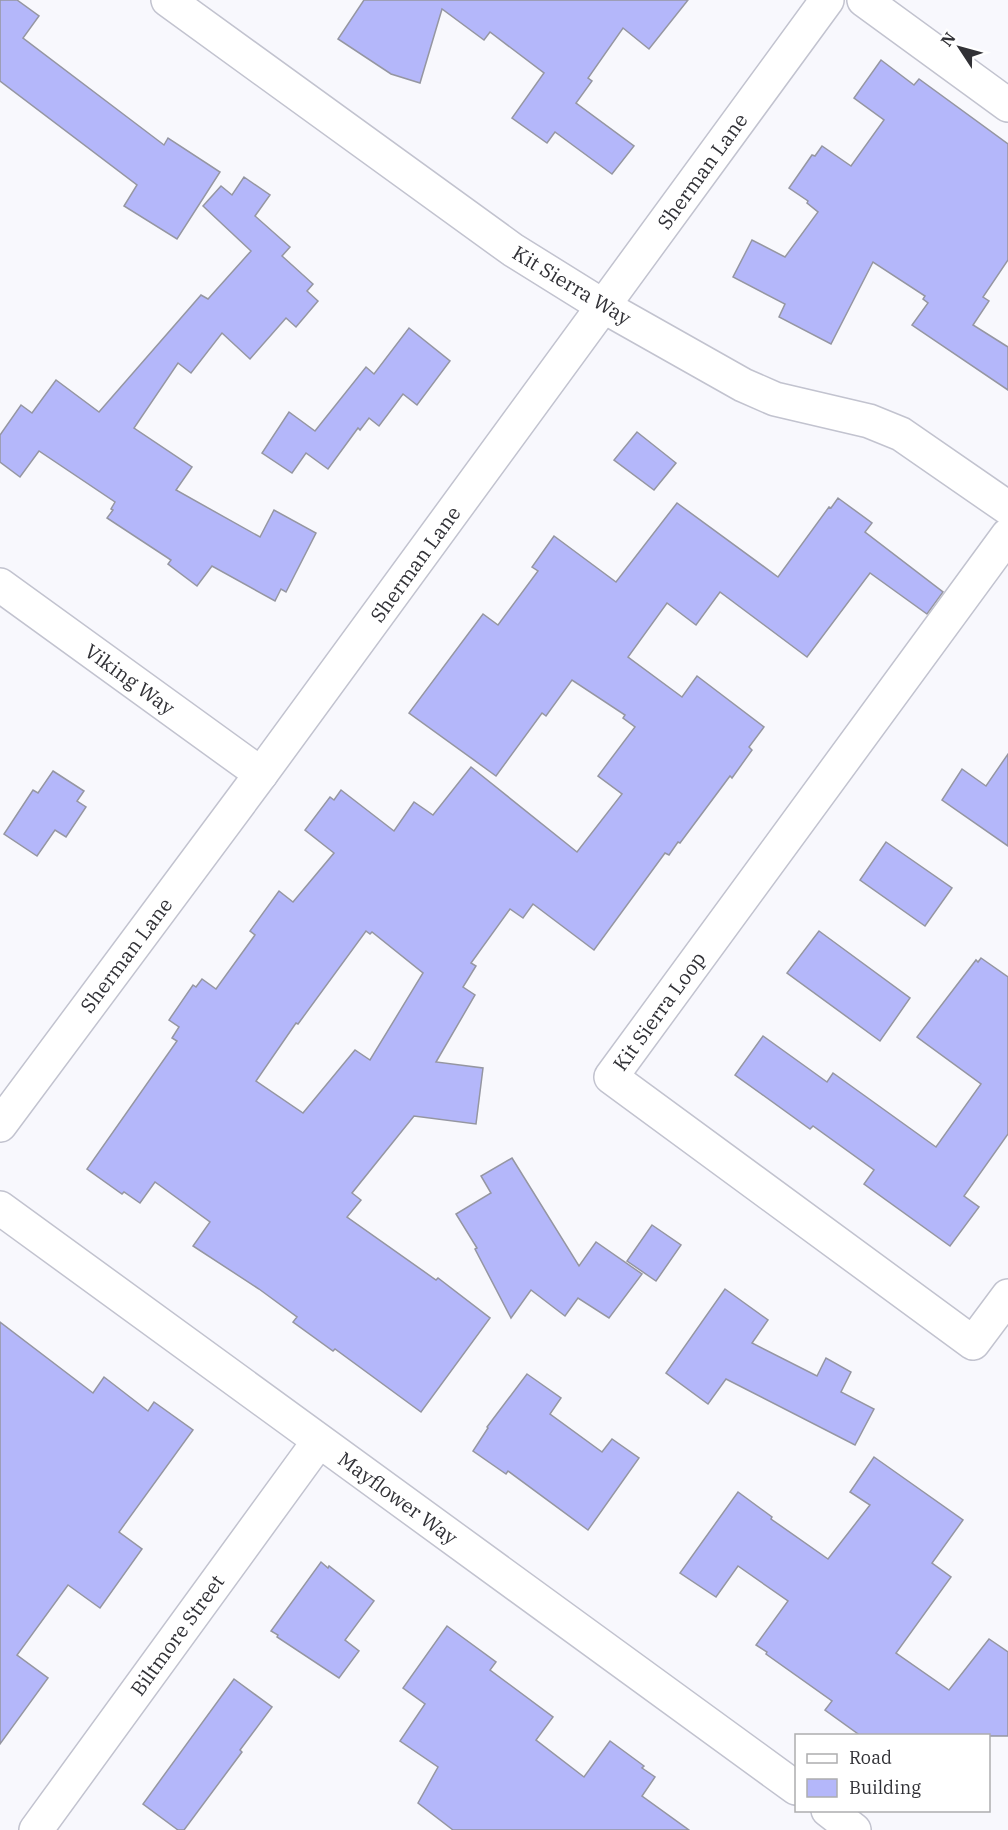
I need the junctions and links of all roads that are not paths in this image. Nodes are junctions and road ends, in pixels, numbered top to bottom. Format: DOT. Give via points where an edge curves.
graph roads {
  1 [pos="168,0"];
  2 [pos="827,0"];
  3 [pos="864,0"];
  4 [pos="1008,105"];
  5 [pos="603,306"];
  6 [pos="1008,508"];
  7 [pos="1008,535"];
  8 [pos="0,585"];
  9 [pos="261,774"];
  10 [pos="0,1125"];
  11 [pos="0,1208"];
  12 [pos="1008,1296"];
  13 [pos="319,1440"];
  14 [pos="795,1787"];
  15 [pos="831,1812"];
  16 [pos="37,1829"];
  17 [pos="854,1830"];
  1 -- 5 [label="street, Kit Sierra Way" via="513,250"];
  2 -- 5 [label="street, Sherman Lane"];
  3 -- 4 [label="street"];
  5 -- 6 [label="street, Kit Sierra Way" via="775,399 870,421 901,435"];
  5 -- 9 [label="street, Sherman Lane"];
  7 -- 12 [label="street, Kit Sierra Loop" via="611,1077 973,1343"];
  8 -- 9 [label="street, Viking Way"];
  9 -- 10 [label="street, Sherman Lane"];
  11 -- 13 [label="street, Mayflower Way"];
  13 -- 14 [label="street, Mayflower Way"];
  13 -- 16 [label="street, Biltmore Street"];
  15 -- 17 [label="street"];
}
